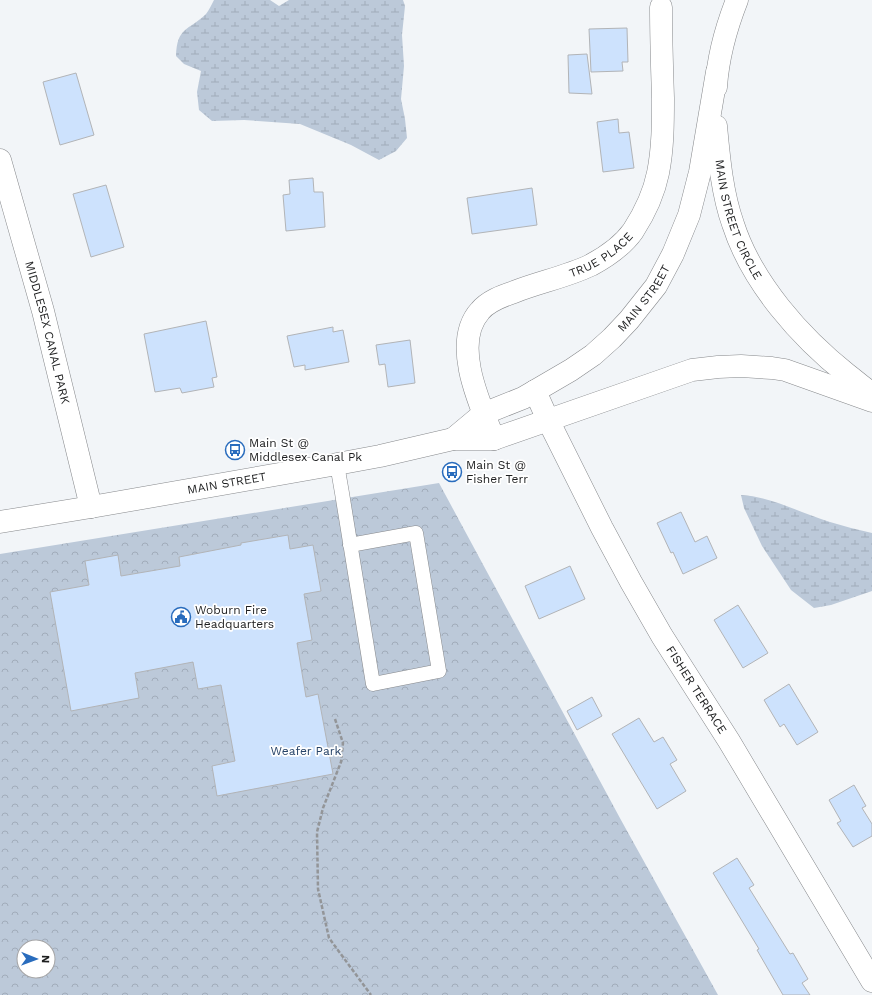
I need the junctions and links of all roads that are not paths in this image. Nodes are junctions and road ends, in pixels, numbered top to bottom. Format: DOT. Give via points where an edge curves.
graph roads {
  1 [pos="737,0"];
  2 [pos="661,7"];
  3 [pos="717,72"];
  4 [pos="0,160"];
  5 [pos="535,391"];
  6 [pos="872,393"];
  7 [pos="872,401"];
  8 [pos="483,414"];
  9 [pos="548,420"];
  10 [pos="453,439"];
  11 [pos="494,439"];
  12 [pos="337,464"];
  13 [pos="91,507"];
  14 [pos="0,522"];
  15 [pos="350,545"];
  16 [pos="872,982"];
  1 -- 3 [label="main road, MAIN STREET CIRCLE" via="722,44"];
  2 -- 8 [label="main road, TRUE PLACE" via="663,131 654,190 632,232 598,261 578,271 501,297 484,306 476,315 469,332 467,355"];
  3 -- 5 [label="main road, MAIN STREET" via="695,195 666,270 629,320 612,338 571,370"];
  3 -- 6 [label="main road, MAIN STREET CIRCLE" via="715,99 718,153 728,208 738,240 764,286 803,335 840,369"];
  4 -- 13 [label="main road, MIDDLESEX CANAL PARK" via="42,311"];
  5 -- 8 [label="main road, MAIN STREET"];
  5 -- 9 [label="main road, FISHER TERRACE"];
  7 -- 9 [label="main road, MAIN STREET" via="785,370 729,366 692,370"];
  8 -- 10 [label="main road, MAIN STREET"];
  8 -- 11 [label="main road, TRUE PLACE"];
  9 -- 11 [label="main road, MAIN STREET"];
  9 -- 16 [label="main road, FISHER TERRACE" via="602,528 658,629 733,748"];
  10 -- 11 [label="main road, MAIN STREET"];
  10 -- 12 [label="main road, MAIN STREET"];
  12 -- 13 [label="main road, MAIN STREET"];
  12 -- 15 [label="lane"];
  13 -- 14 [label="main road, MAIN STREET"];
  15 -- 15 [label="lane" via="373,684 439,671 416,533"];
}
